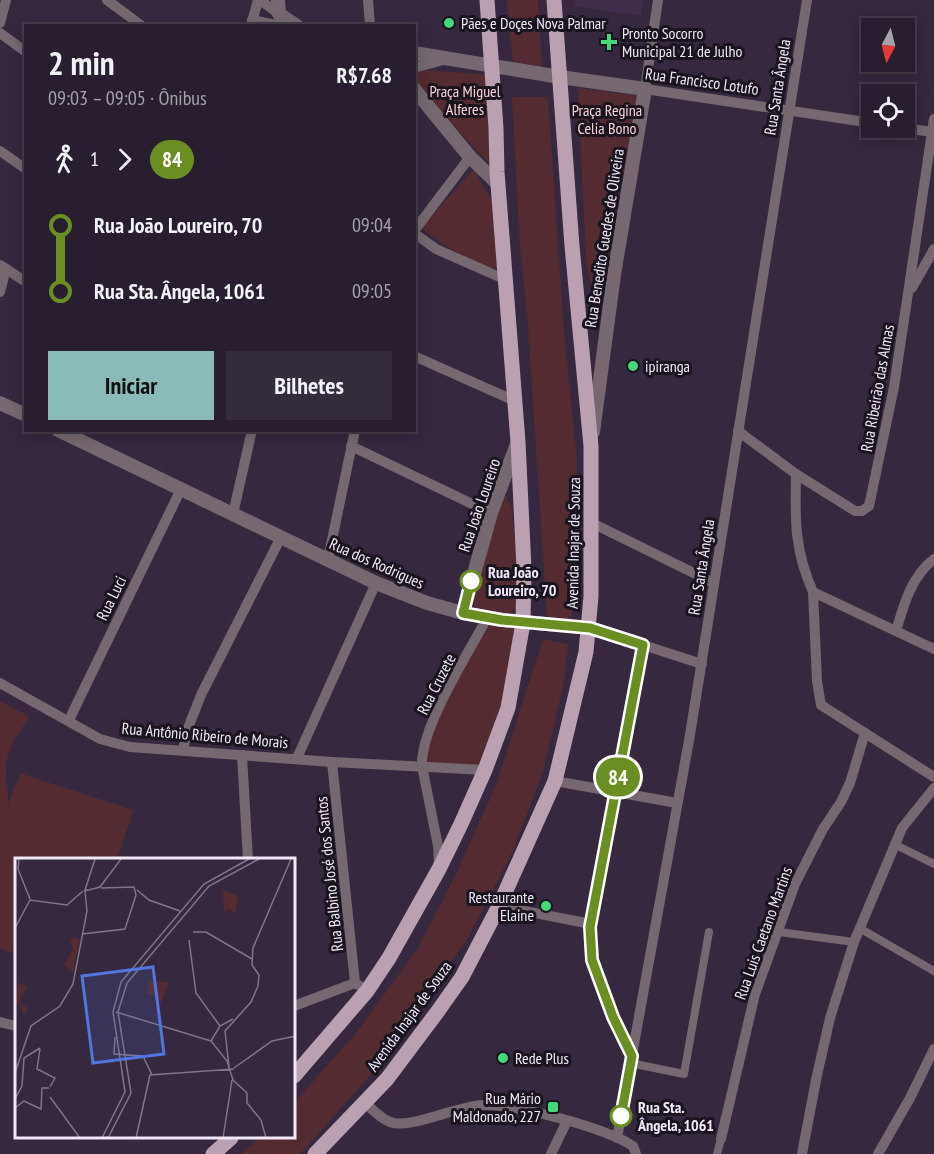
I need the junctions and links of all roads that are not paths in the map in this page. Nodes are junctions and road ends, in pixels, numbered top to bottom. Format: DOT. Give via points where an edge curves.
graph roads {
  1 [pos="6,0"];
  2 [pos="106,0"];
  3 [pos="259,0"];
  4 [pos="368,0"];
  5 [pos="487,0"];
  6 [pos="554,0"];
  7 [pos="658,0"];
  8 [pos="807,0"];
  9 [pos="279,13"];
  10 [pos="0,23"];
  11 [pos="252,23"];
  12 [pos="139,24"];
  13 [pos="294,24"];
  14 [pos="370,24"];
  15 [pos="0,33"];
  16 [pos="24,51"];
  17 [pos="416,52"];
  18 [pos="452,58"];
  19 [pos="491,65"];
  20 [pos="416,67"];
  21 [pos="560,77"];
  22 [pos="645,89"];
  23 [pos="416,91"];
  24 [pos="789,111"];
  25 [pos="934,119"];
  26 [pos="861,121"];
  27 [pos="915,130"];
  28 [pos="932,132"];
  29 [pos="0,151"];
  30 [pos="470,157"];
  31 [pos="24,168"];
  32 [pos="498,184"];
  33 [pos="416,229"];
  34 [pos="416,234"];
  35 [pos="934,249"];
  36 [pos="3,267"];
  37 [pos="504,279"];
  38 [pos="24,281"];
  39 [pos="0,291"];
  40 [pos="909,294"];
  41 [pos="416,358"];
  42 [pos="515,400"];
  43 [pos="0,403"];
  44 [pos="24,414"];
  45 [pos="738,431"];
  46 [pos="62,432"];
  47 [pos="252,432"];
  48 [pos="354,432"];
  49 [pos="518,442"];
  50 [pos="351,446"];
  51 [pos="591,446"];
  52 [pos="796,474"];
  53 [pos="181,489"];
  54 [pos="491,513"];
  55 [pos="233,514"];
  56 [pos="592,523"];
  57 [pos="281,537"];
  58 [pos="328,559"];
  59 [pos="934,559"];
  60 [pos="376,583"];
  61 [pos="714,583"];
  62 [pos="813,592"];
  63 [pos="463,613"];
  64 [pos="487,618"];
  65 [pos="523,623"];
  66 [pos="590,628"];
  67 [pos="896,631"];
  68 [pos="643,645"];
  69 [pos="934,649"];
  70 [pos="702,664"];
  71 [pos="0,683"];
  72 [pos="69,720"];
  73 [pos="865,733"];
  74 [pos="183,749"];
  75 [pos="242,755"];
  76 [pos="297,758"];
  77 [pos="332,762"];
  78 [pos="422,766"];
  79 [pos="485,770"];
  80 [pos="934,777"];
  81 [pos="555,781"];
  82 [pos="615,792"];
  83 [pos="933,792"];
  84 [pos="677,803"];
  85 [pos="894,844"];
  86 [pos="248,858"];
  87 [pos="934,864"];
  88 [pos="439,869"];
  89 [pos="499,906"];
  90 [pos="591,924"];
  91 [pos="861,929"];
  92 [pos="709,932"];
  93 [pos="779,932"];
  94 [pos="854,942"];
  95 [pos="934,971"];
  96 [pos="361,987"];
  97 [pos="296,1005"];
  98 [pos="0,1022"];
  99 [pos="15,1026"];
  100 [pos="934,1049"];
  101 [pos="631,1059"];
  102 [pos="296,1073"];
  103 [pos="365,1103"];
  104 [pos="567,1121"];
  105 [pos="617,1138"];
  106 [pos="229,1139"];
  107 [pos="721,1139"];
  108 [pos="636,1151"];
  109 [pos="213,1154"];
  110 [pos="315,1154"];
  111 [pos="551,1154"];
  112 [pos="717,1154"];
  113 [pos="802,1154"];
  114 [pos="878,1154"];
  1 -- 10 [label="street"];
  2 -- 12 [label="street"];
  3 -- 9 [label="street"];
  3 -- 11 [label="street"];
  4 -- 14 [label="street"];
  5 -- 19 [label="main road"];
  6 -- 21 [label="main road, Avenida Inajar de Souza"];
  7 -- 22 [label="street, Rua Benedito Guedes de Oliveira"];
  8 -- 24 [label="street, Rua Santa Ângela"];
  9 -- 11 [label="street"];
  9 -- 13 [label="street"];
  15 -- 16 [label="street"];
  17 -- 18 [label="street, Rua Francisco Lotufo"];
  18 -- 19 [label="street, Rua Francisco Lotufo"];
  18 -- 20 [label="street"];
  19 -- 21 [label="street, Rua Francisco Lotufo"];
  19 -- 32 [label="main road"];
  21 -- 22 [label="street, Rua Francisco Lotufo"];
  21 -- 51 [label="main road, Avenida Inajar de Souza"];
  22 -- 24 [label="street, Rua Francisco Lotufo"];
  22 -- 51 [label="street, Rua Benedito Guedes de Oliveira"];
  23 -- 30 [label="street"];
  24 -- 26 [label="street, Rua Francisco Lotufo"];
  24 -- 45 [label="street, Rua Santa Ângela"];
  25 -- 28 [label="street, Rua Ribeirão das Almas"];
  27 -- 28 [label="street"];
  28 -- 40 [label="street, Rua Ribeirão das Almas"];
  29 -- 31 [label="street"];
  30 -- 32 [label="street"];
  30 -- 33 [label="street"];
  32 -- 37 [label="main road"];
  34 -- 37 [label="street" via="436,249"];
  35 -- 40 [label="street"];
  36 -- 38 [label="street"];
  36 -- 39 [label="street"];
  37 -- 42 [label="main road"];
  40 -- 52 [label="street, Rua Ribeirão das Almas" via="869,506 855,511"];
  41 -- 42 [label="street"];
  42 -- 49 [label="main road"];
  43 -- 44 [label="street"];
  45 -- 52 [label="street, Rua Ribeirão das Almas"];
  45 -- 61 [label="street, Rua Santa Ângela"];
  46 -- 53 [label="street, Rua dos Rodrigues"];
  47 -- 55 [label="street"];
  48 -- 50 [label="street"];
  49 -- 54 [label="street, Rua João Loureiro"];
  49 -- 65 [label="main road"];
  50 -- 54 [label="street"];
  50 -- 58 [label="street"];
  51 -- 56 [label="main road, Avenida Inajar de Souza"];
  52 -- 62 [label="street" via="798,551"];
  53 -- 55 [label="street, Rua dos Rodrigues"];
  53 -- 72 [label="street, Rua Luci"];
  54 -- 63 [label="street, Rua João Loureiro"];
  55 -- 57 [label="street, Rua dos Rodrigues"];
  56 -- 61 [label="street"];
  56 -- 66 [label="main road, Avenida Inajar de Souza"];
  57 -- 58 [label="street, Rua dos Rodrigues"];
  57 -- 74 [label="street" via="201,695"];
  58 -- 60 [label="street, Rua dos Rodrigues"];
  59 -- 67 [label="street" via="913,582"];
  60 -- 63 [label="street, Rua dos Rodrigues"];
  60 -- 76 [label="street"];
  61 -- 70 [label="street, Rua Santa Ângela"];
  62 -- 67 [label="street"];
  62 -- 73 [label="street" via="821,705"];
  63 -- 64 [label="street, Rua dos Rodrigues"];
  64 -- 65 [label="street, Rua dos Rodrigues"];
  64 -- 78 [label="street, Rua Cruzete" via="439,708 421,755"];
  65 -- 66 [label="street, Rua dos Rodrigues"];
  65 -- 79 [label="main road" via="508,708"];
  66 -- 68 [label="street, Rua dos Rodrigues"];
  66 -- 81 [label="main road, Avenida Inajar de Souza"];
  67 -- 69 [label="street"];
  68 -- 70 [label="street, Rua dos Rodrigues"];
  68 -- 82 [label="street"];
  70 -- 84 [label="street, Rua Santa Ângela"];
  71 -- 72 [label="street, Rua Antônio Ribeiro de Morais"];
  72 -- 74 [label="street, Rua Antônio Ribeiro de Morais" via="112,743"];
  73 -- 80 [label="street"];
  73 -- 93 [label="street, Rua Luis Caetano Martins" via="850,783 807,858"];
  74 -- 75 [label="street, Rua Antônio Ribeiro de Morais"];
  75 -- 76 [label="street, Rua Antônio Ribeiro de Morais"];
  75 -- 86 [label="street"];
  76 -- 77 [label="street, Rua Antônio Ribeiro de Morais"];
  77 -- 78 [label="street, Rua Antônio Ribeiro de Morais"];
  77 -- 96 [label="street, Rua Balbino José dos Santos"];
  78 -- 79 [label="street, Rua Antônio Ribeiro de Morais"];
  78 -- 88 [label="street"];
  79 -- 88 [label="main road"];
  81 -- 82 [label="street"];
  81 -- 89 [label="main road, Avenida Inajar de Souza"];
  82 -- 84 [label="street"];
  82 -- 90 [label="street"];
  83 -- 85 [label="street"];
  84 -- 101 [label="street, Rua Santa Ângela"];
  85 -- 87 [label="street"];
  85 -- 91 [label="street"];
  88 -- 96 [label="main road" via="389,958"];
  89 -- 90 [label="street"];
  89 -- 103 [label="main road, Avenida Inajar de Souza" via="462,977"];
  90 -- 101 [label="street" via="592,960"];
  91 -- 94 [label="street"];
  91 -- 95 [label="street"];
  92 -- 101 [label="street" via="684,1074"];
  93 -- 94 [label="street"];
  93 -- 107 [label="street, Rua Luis Caetano Martins" via="755,994"];
  94 -- 113 [label="street" via="830,1018"];
  96 -- 97 [label="street"];
  96 -- 102 [label="main road"];
  98 -- 99 [label="street"];
  100 -- 114 [label="street"];
  101 -- 105 [label="street, Rua Santa Ângela"];
  103 -- 104 [label="street" via="379,1116 398,1124 482,1105 504,1106"];
  103 -- 110 [label="main road, Avenida Inajar de Souza"];
  104 -- 105 [label="street"];
  104 -- 111 [label="street"];
  105 -- 108 [label="street"];
  106 -- 109 [label="main road"];
  107 -- 112 [label="street, Rua Luis Caetano Martins"];
}
